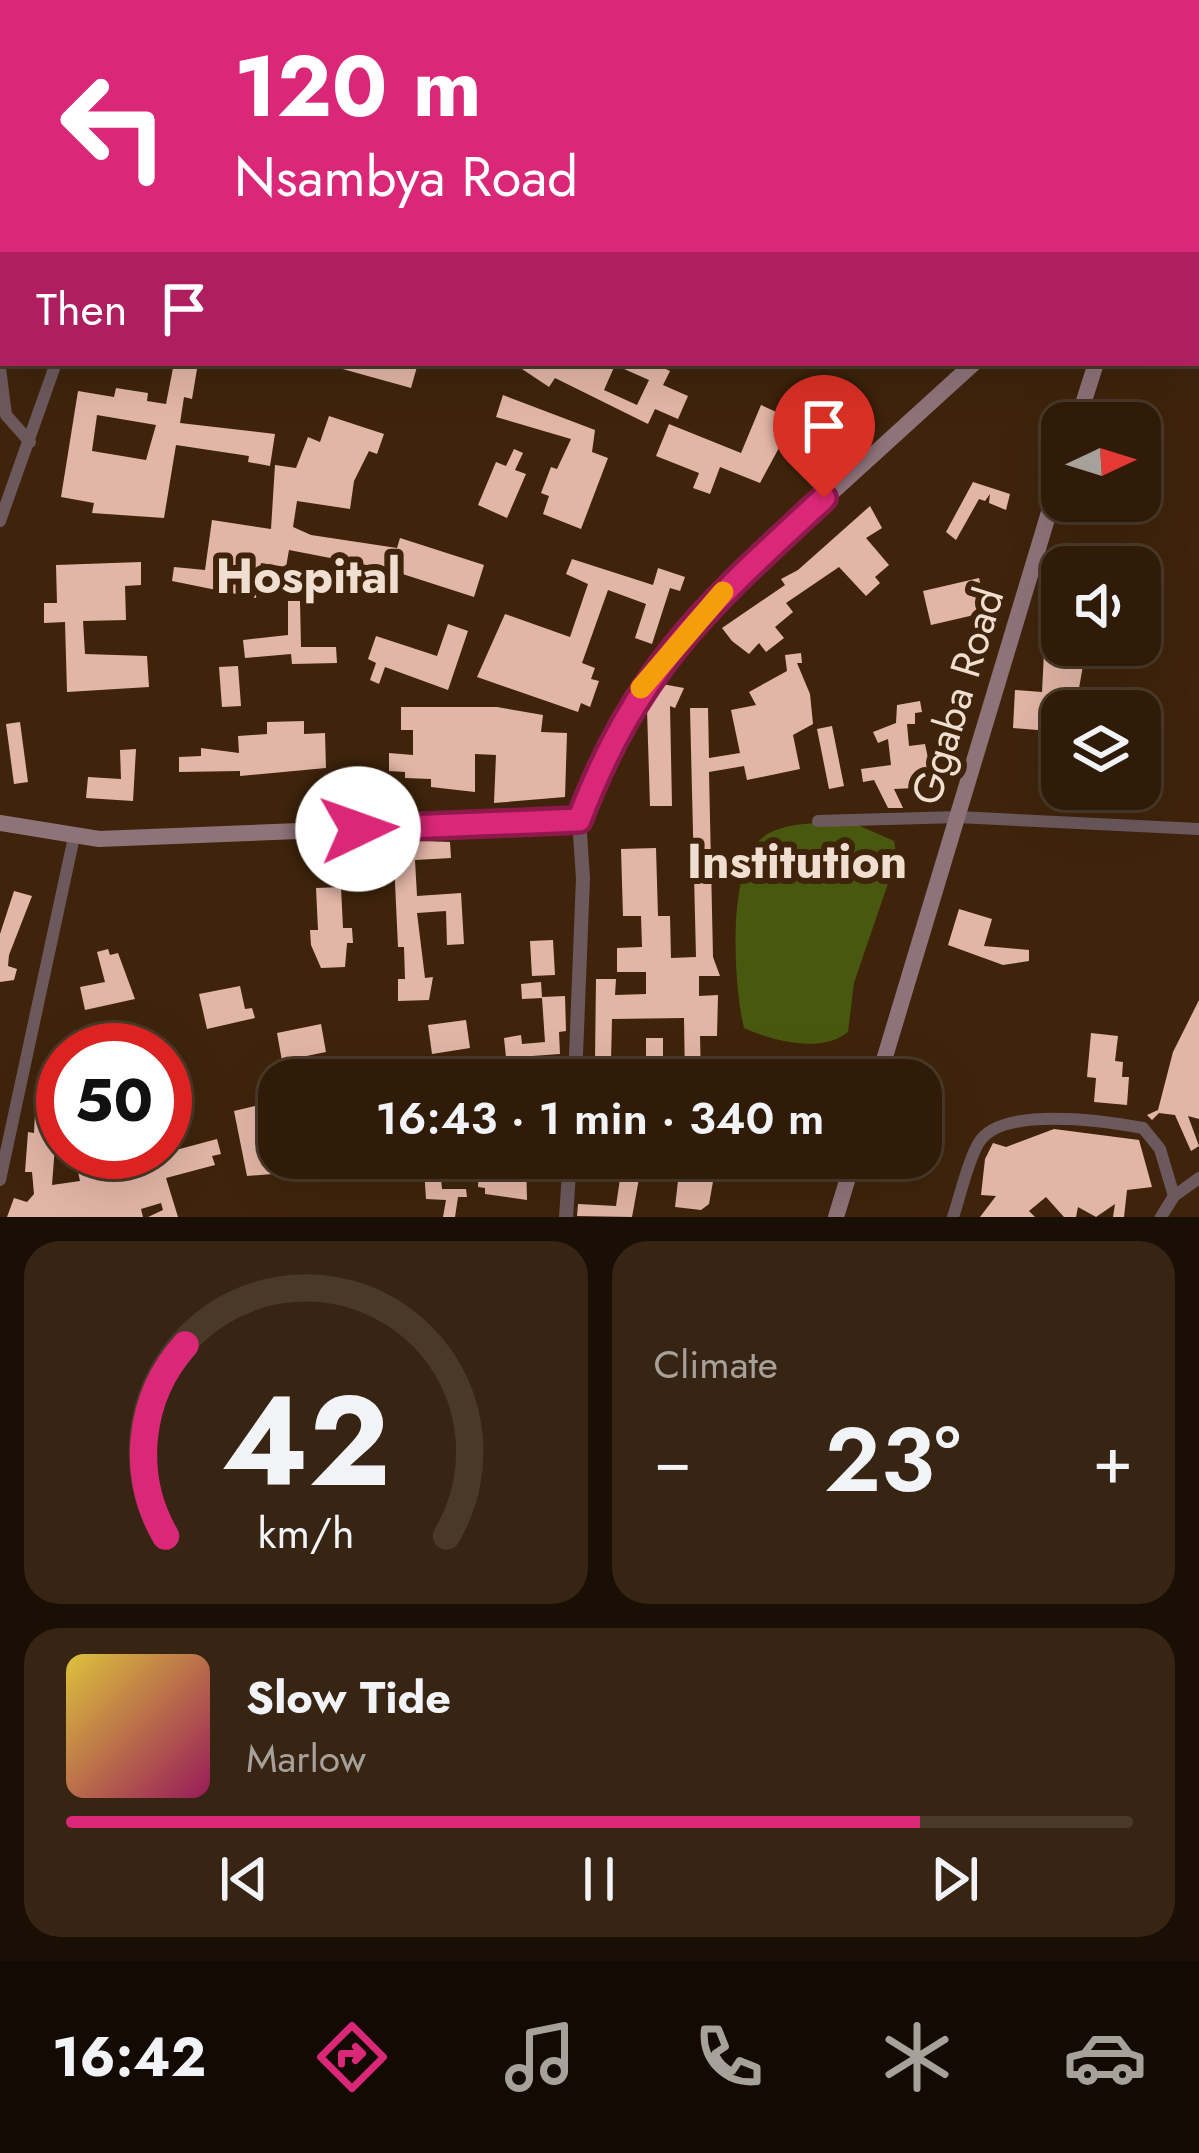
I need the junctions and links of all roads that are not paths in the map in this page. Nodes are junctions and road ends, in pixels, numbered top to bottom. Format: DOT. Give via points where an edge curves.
graph roads {
  1 [pos="55,366"];
  2 [pos="971,366"];
  3 [pos="1083,366"];
  4 [pos="1095,366"];
  5 [pos="0,368"];
  6 [pos="1079,402"];
  7 [pos="1084,402"];
  8 [pos="30,442"];
  9 [pos="0,521"];
  10 [pos="1046,522"];
  11 [pos="958,818"];
  12 [pos="579,820"];
  13 [pos="818,821"];
  14 [pos="0,823"];
  15 [pos="1199,829"];
  16 [pos="74,837"];
  17 [pos="576,1059"];
  18 [pos="884,1059"];
  19 [pos="5,1131"];
  20 [pos="1199,1178"];
  21 [pos="569,1179"];
  22 [pos="848,1179"];
  23 [pos="0,1180"];
  24 [pos="1174,1196"];
  25 [pos="566,1217"];
  26 [pos="836,1217"];
  27 [pos="953,1217"];
  28 [pos="1161,1217"];
  1 -- 8 [label="street"];
  2 -- 12 [label="main road" via="706,607 633,700"];
  3 -- 6 [label="main road"];
  4 -- 7 [label="main road"];
  5 -- 8 [label="street" via="6,415"];
  8 -- 9 [label="street"];
  10 -- 11 [label="main road, Ggaba Road"];
  11 -- 13 [label="street"];
  11 -- 15 [label="street"];
  11 -- 18 [label="main road, Ggaba Road"];
  12 -- 16 [label="main road"];
  12 -- 17 [label="street"];
  14 -- 16 [label="main road"];
  16 -- 19 [label="street"];
  19 -- 23 [label="street"];
  20 -- 24 [label="street"];
  21 -- 25 [label="street"];
  22 -- 26 [label="main road"];
  24 -- 27 [label="street" via="1160,1149 1142,1128 1028,1120 1007,1122 979,1142"];
  24 -- 28 [label="street"];
}
